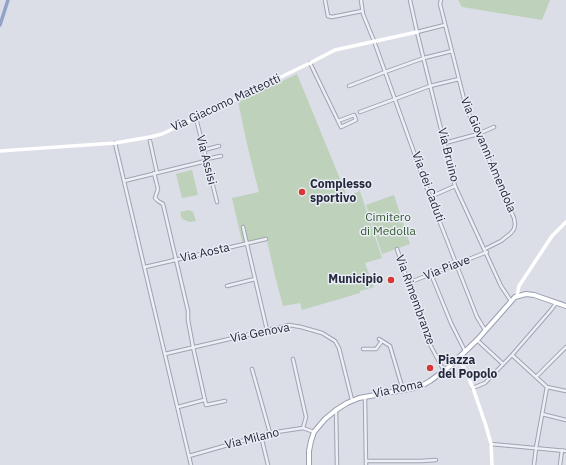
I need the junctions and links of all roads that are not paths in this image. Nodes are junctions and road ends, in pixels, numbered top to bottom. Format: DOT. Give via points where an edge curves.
graph roads {
  1 [pos="325,0"];
  2 [pos="361,0"];
  3 [pos="410,0"];
  4 [pos="441,0"];
  5 [pos="362,11"];
  6 [pos="445,25"];
  7 [pos="417,32"];
  8 [pos="374,41"];
  9 [pos="452,51"];
  10 [pos="424,58"];
  11 [pos="310,63"];
  12 [pos="385,72"];
  13 [pos="459,79"];
  14 [pos="349,86"];
  15 [pos="430,86"];
  16 [pos="395,99"];
  17 [pos="360,112"];
  18 [pos="196,118"];
  19 [pos="338,121"];
  20 [pos="494,127"];
  21 [pos="478,134"];
  22 [pos="150,141"];
  23 [pos="116,143"];
  24 [pos="445,143"];
  25 [pos="219,146"];
  26 [pos="204,150"];
  27 [pos="0,152"];
  28 [pos="221,156"];
  29 [pos="206,160"];
  30 [pos="156,173"];
  31 [pos="124,181"];
  32 [pos="455,186"];
  33 [pos="430,197"];
  34 [pos="216,202"];
  35 [pos="566,222"];
  36 [pos="243,227"];
  37 [pos="266,239"];
  38 [pos="247,244"];
  39 [pos="397,249"];
  40 [pos="485,249"];
  41 [pos="486,252"];
  42 [pos="176,260"];
  43 [pos="457,264"];
  44 [pos="145,267"];
  45 [pos="431,274"];
  46 [pos="255,279"];
  47 [pos="408,283"];
  48 [pos="227,286"];
  49 [pos="517,296"];
  50 [pos="511,301"];
  51 [pos="556,303"];
  52 [pos="566,306"];
  53 [pos="267,330"];
  54 [pos="486,331"];
  55 [pos="379,339"];
  56 [pos="478,340"];
  57 [pos="382,341"];
  58 [pos="193,347"];
  59 [pos="566,347"];
  60 [pos="363,349"];
  61 [pos="466,351"];
  62 [pos="165,354"];
  63 [pos="512,355"];
  64 [pos="293,359"];
  65 [pos="458,359"];
  66 [pos="503,364"];
  67 [pos="252,369"];
  68 [pos="444,371"];
  69 [pos="536,377"];
  70 [pos="473,388"];
  71 [pos="547,388"];
  72 [pos="403,390"];
  73 [pos="566,391"];
  74 [pos="365,396"];
  75 [pos="205,400"];
  76 [pos="352,400"];
  77 [pos="224,401"];
  78 [pos="178,406"];
  79 [pos="336,410"];
  80 [pos="542,414"];
  81 [pos="566,420"];
  82 [pos="303,428"];
  83 [pos="314,432"];
  84 [pos="270,433"];
  85 [pos="261,436"];
  86 [pos="491,444"];
  87 [pos="536,448"];
  88 [pos="562,450"];
  89 [pos="566,450"];
  90 [pos="189,456"];
  91 [pos="366,460"];
  92 [pos="436,460"];
  93 [pos="393,461"];
  94 [pos="421,461"];
  95 [pos="191,465"];
  96 [pos="264,465"];
  97 [pos="268,465"];
  98 [pos="309,465"];
  99 [pos="337,465"];
  100 [pos="366,465"];
  101 [pos="393,465"];
  102 [pos="422,465"];
  103 [pos="492,465"];
  104 [pos="534,465"];
  105 [pos="560,465"];
  1 -- 5 [label="street" via="328,16"];
  2 -- 5 [label="street, Via dei Caduti"];
  3 -- 7 [label="street, Via Bruino"];
  4 -- 6 [label="street, Via Giovanni Amendola"];
  5 -- 8 [label="street, Via dei Caduti"];
  6 -- 7 [label="street, Via Giacomo Matteotti"];
  6 -- 9 [label="street, Via Giovanni Amendola"];
  7 -- 8 [label="street, Via Giacomo Matteotti"];
  7 -- 10 [label="street, Via Bruino"];
  8 -- 11 [label="street, Via Giacomo Matteotti" via="335,50"];
  8 -- 12 [label="street, Via dei Caduti"];
  9 -- 10 [label="street"];
  9 -- 13 [label="street, Via Giovanni Amendola"];
  10 -- 12 [label="street"];
  10 -- 15 [label="street, Via Bruino"];
  11 -- 18 [label="street, Via Giacomo Matteotti"];
  11 -- 19 [label="street"];
  12 -- 14 [label="street"];
  12 -- 16 [label="street, Via dei Caduti"];
  13 -- 15 [label="street"];
  13 -- 21 [label="street, Via Giovanni Amendola" via="466,107"];
  15 -- 16 [label="street"];
  15 -- 24 [label="street, Via Bruino"];
  16 -- 17 [label="street"];
  16 -- 33 [label="street, Via dei Caduti"];
  18 -- 23 [label="street, Via Giacomo Matteotti" via="162,134"];
  18 -- 26 [label="street, Via Assisi"];
  19 -- 19 [label="street" via="341,126 356,120 354,115"];
  20 -- 21 [label="street"];
  21 -- 24 [label="street"];
  21 -- 40 [label="street, Via Giovanni Amendola" via="515,224 506,238"];
  22 -- 30 [label="street"];
  23 -- 27 [label="street, Via Giacomo Matteotti"];
  23 -- 31 [label="street"];
  24 -- 32 [label="street, Via Bruino"];
  25 -- 26 [label="street"];
  26 -- 29 [label="street, Via Assisi"];
  28 -- 29 [label="street"];
  29 -- 30 [label="street"];
  29 -- 34 [label="street, Via Assisi"];
  30 -- 31 [label="street"];
  30 -- 42 [label="street" via="158,189 155,198 163,204"];
  31 -- 44 [label="street"];
  32 -- 33 [label="street"];
  32 -- 40 [label="street, Via Bruino"];
  33 -- 43 [label="street, Via dei Caduti"];
  35 -- 49 [label="street" via="552,236 519,286"];
  36 -- 38 [label="street"];
  37 -- 38 [label="street, Via Aosta"];
  38 -- 42 [label="street, Via Aosta"];
  38 -- 46 [label="street"];
  39 -- 47 [label="street, Via Rimembranze"];
  40 -- 41 [label="street, Via Bruino"];
  41 -- 43 [label="street, Via Piave"];
  41 -- 50 [label="street, Via Bruino" via="501,286"];
  42 -- 44 [label="street, Via Aosta"];
  42 -- 58 [label="street"];
  43 -- 45 [label="street, Via Piave"];
  43 -- 54 [label="street, Via dei Caduti" via="477,317"];
  44 -- 62 [label="street"];
  45 -- 47 [label="street, Via Piave"];
  45 -- 61 [label="street" via="450,323"];
  46 -- 48 [label="street"];
  46 -- 53 [label="street"];
  47 -- 68 [label="street, Via Rimembranze" via="426,338"];
  49 -- 50 [label="main road, Via Roma"];
  49 -- 51 [label="main road" via="534,295"];
  50 -- 54 [label="main road, Via Roma"];
  51 -- 52 [label="main road"];
  51 -- 63 [label="street"];
  53 -- 58 [label="street, Via Genova"];
  53 -- 76 [label="street, Via Genova" via="293,325 322,333 335,341"];
  54 -- 56 [label="main road, Via Roma"];
  55 -- 57 [label="street"];
  56 -- 61 [label="main road, Via Roma"];
  56 -- 66 [label="street"];
  57 -- 60 [label="street" via="376,349"];
  57 -- 72 [label="street" via="390,346"];
  58 -- 62 [label="street, Via Genova"];
  58 -- 75 [label="street"];
  59 -- 69 [label="street"];
  61 -- 65 [label="main road, Via Roma"];
  62 -- 78 [label="street"];
  63 -- 66 [label="street"];
  63 -- 69 [label="street"];
  64 -- 82 [label="street" via="306,417"];
  65 -- 68 [label="main road, Via Roma"];
  65 -- 70 [label="street"];
  66 -- 70 [label="street" via="485,383"];
  67 -- 84 [label="street"];
  68 -- 72 [label="main road, Via Roma" via="422,385"];
  69 -- 71 [label="street"];
  70 -- 86 [label="street"];
  71 -- 73 [label="street"];
  71 -- 80 [label="street"];
  72 -- 74 [label="main road, Via Roma"];
  74 -- 76 [label="main road, Via Roma"];
  74 -- 91 [label="street"];
  75 -- 77 [label="street" via="206,405"];
  75 -- 78 [label="street"];
  76 -- 79 [label="main road, Via Roma"];
  78 -- 90 [label="street"];
  79 -- 83 [label="main road, Via Roma"];
  79 -- 99 [label="street"];
  80 -- 81 [label="street"];
  80 -- 87 [label="street"];
  82 -- 83 [label="street, Via Milano"];
  82 -- 84 [label="street, Via Milano"];
  83 -- 98 [label="main road, Via Roma" via="309,451"];
  84 -- 85 [label="street, Via Milano"];
  85 -- 90 [label="street, Via Milano"];
  85 -- 97 [label="street"];
  86 -- 87 [label="street"];
  86 -- 103 [label="street"];
  87 -- 88 [label="street"];
  87 -- 104 [label="street"];
  88 -- 89 [label="street"];
  88 -- 105 [label="street"];
  90 -- 95 [label="street"];
  91 -- 93 [label="street"];
  91 -- 100 [label="street"];
  92 -- 94 [label="street"];
  93 -- 94 [label="street"];
  93 -- 101 [label="street"];
  94 -- 102 [label="street"];
  96 -- 97 [label="street"];
}
